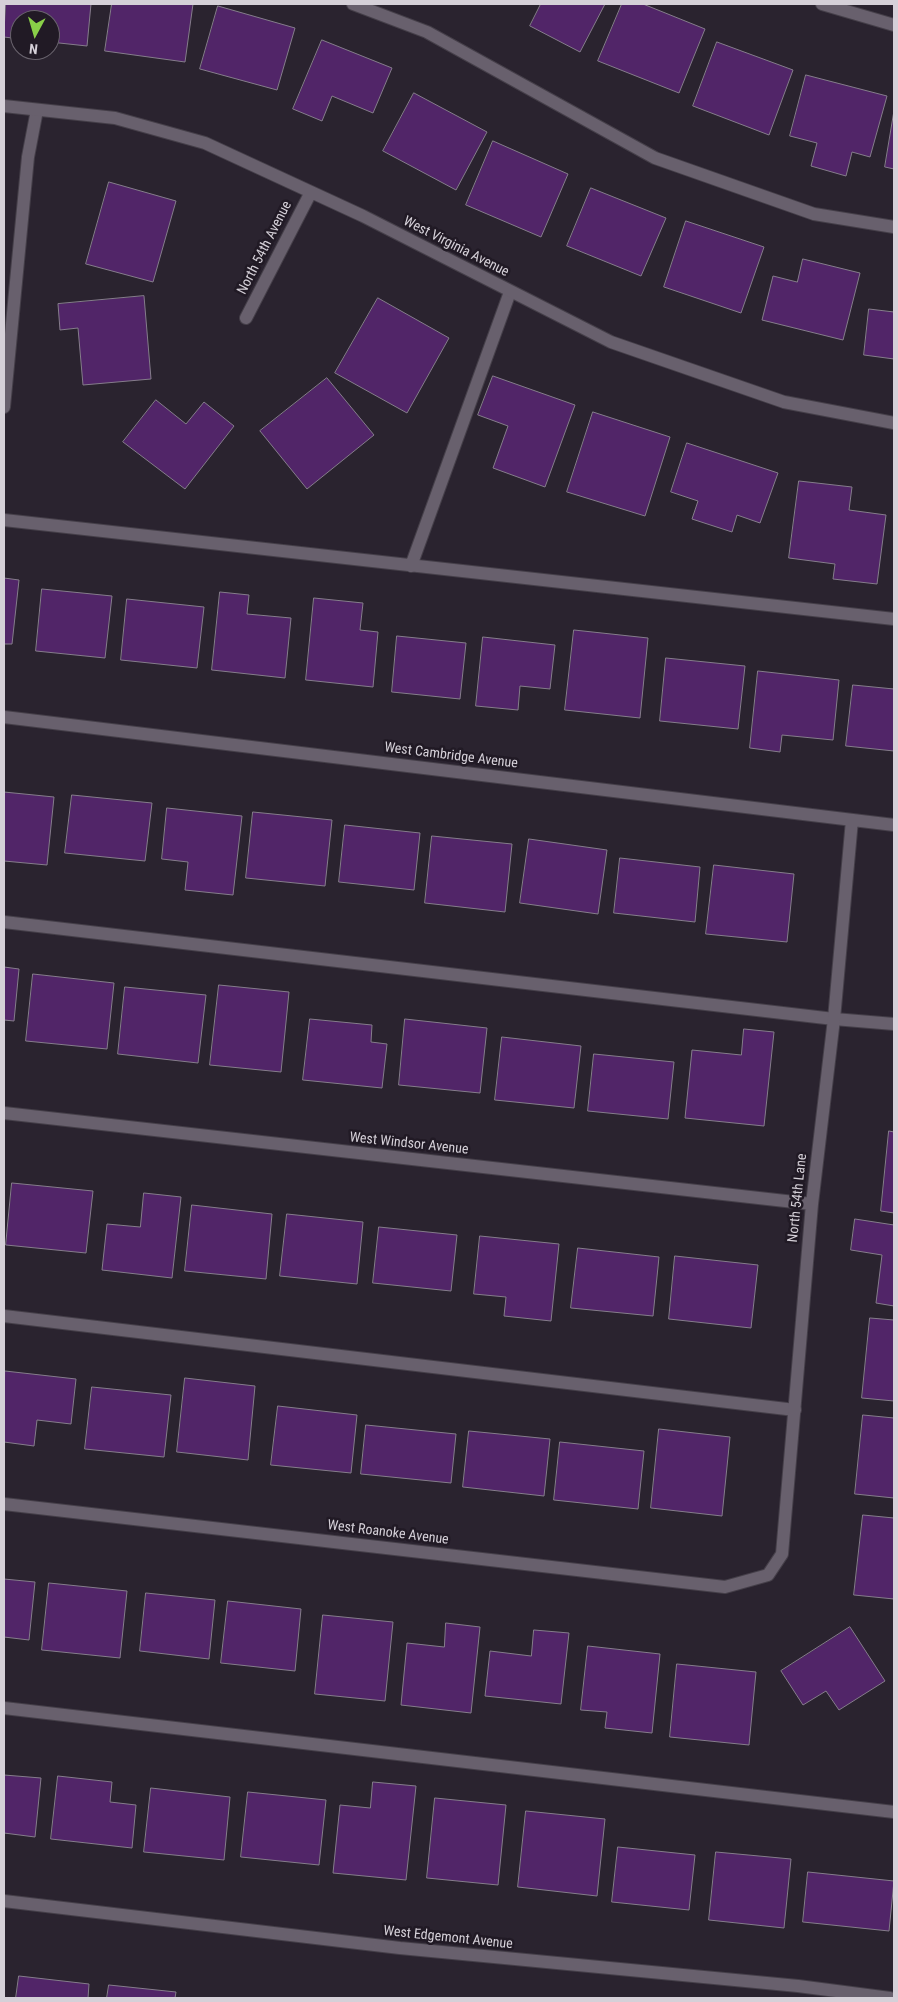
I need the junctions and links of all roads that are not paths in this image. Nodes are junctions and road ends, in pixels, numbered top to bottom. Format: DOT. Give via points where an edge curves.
graph roads {
  1 [pos="354,4"];
  2 [pos="822,4"];
  3 [pos="894,25"];
  4 [pos="4,106"];
  5 [pos="37,110"];
  6 [pos="311,192"];
  7 [pos="894,227"];
  8 [pos="510,292"];
  9 [pos="246,318"];
  10 [pos="4,407"];
  11 [pos="894,423"];
  12 [pos="4,520"];
  13 [pos="411,566"];
  14 [pos="894,619"];
  15 [pos="4,717"];
  16 [pos="852,820"];
  17 [pos="894,825"];
  18 [pos="4,922"];
  19 [pos="834,1019"];
  20 [pos="894,1024"];
  21 [pos="4,1113"];
  22 [pos="812,1204"];
  23 [pos="4,1316"];
  24 [pos="795,1410"];
  25 [pos="4,1504"];
  26 [pos="768,1575"];
  27 [pos="4,1708"];
  28 [pos="894,1812"];
  29 [pos="4,1901"];
  30 [pos="890,1998"];
  1 -- 7 [label="street" via="427,32 655,158 814,214"];
  2 -- 3 [label="street"];
  4 -- 5 [label="street, West Virginia Avenue"];
  5 -- 6 [label="street, West Virginia Avenue" via="115,118 205,143"];
  5 -- 10 [label="street" via="28,157"];
  6 -- 8 [label="street, West Virginia Avenue"];
  6 -- 9 [label="street, North 54th Avenue"];
  8 -- 11 [label="street, West Virginia Avenue" via="611,342 784,402"];
  8 -- 13 [label="street"];
  12 -- 13 [label="street"];
  13 -- 14 [label="street"];
  15 -- 16 [label="street, West Cambridge Avenue"];
  16 -- 17 [label="street, West Cambridge Avenue"];
  16 -- 19 [label="street, North 54th Lane"];
  18 -- 19 [label="street"];
  19 -- 20 [label="street"];
  19 -- 22 [label="street, North 54th Lane"];
  21 -- 22 [label="street, West Windsor Avenue"];
  22 -- 24 [label="street, North 54th Lane"];
  23 -- 24 [label="street"];
  24 -- 26 [label="street, North 54th Lane" via="782,1554"];
  25 -- 26 [label="street, West Roanoke Avenue" via="725,1587"];
  27 -- 28 [label="street"];
  29 -- 30 [label="street, West Edgemont Avenue" via="400,1948 798,1986"];
}
